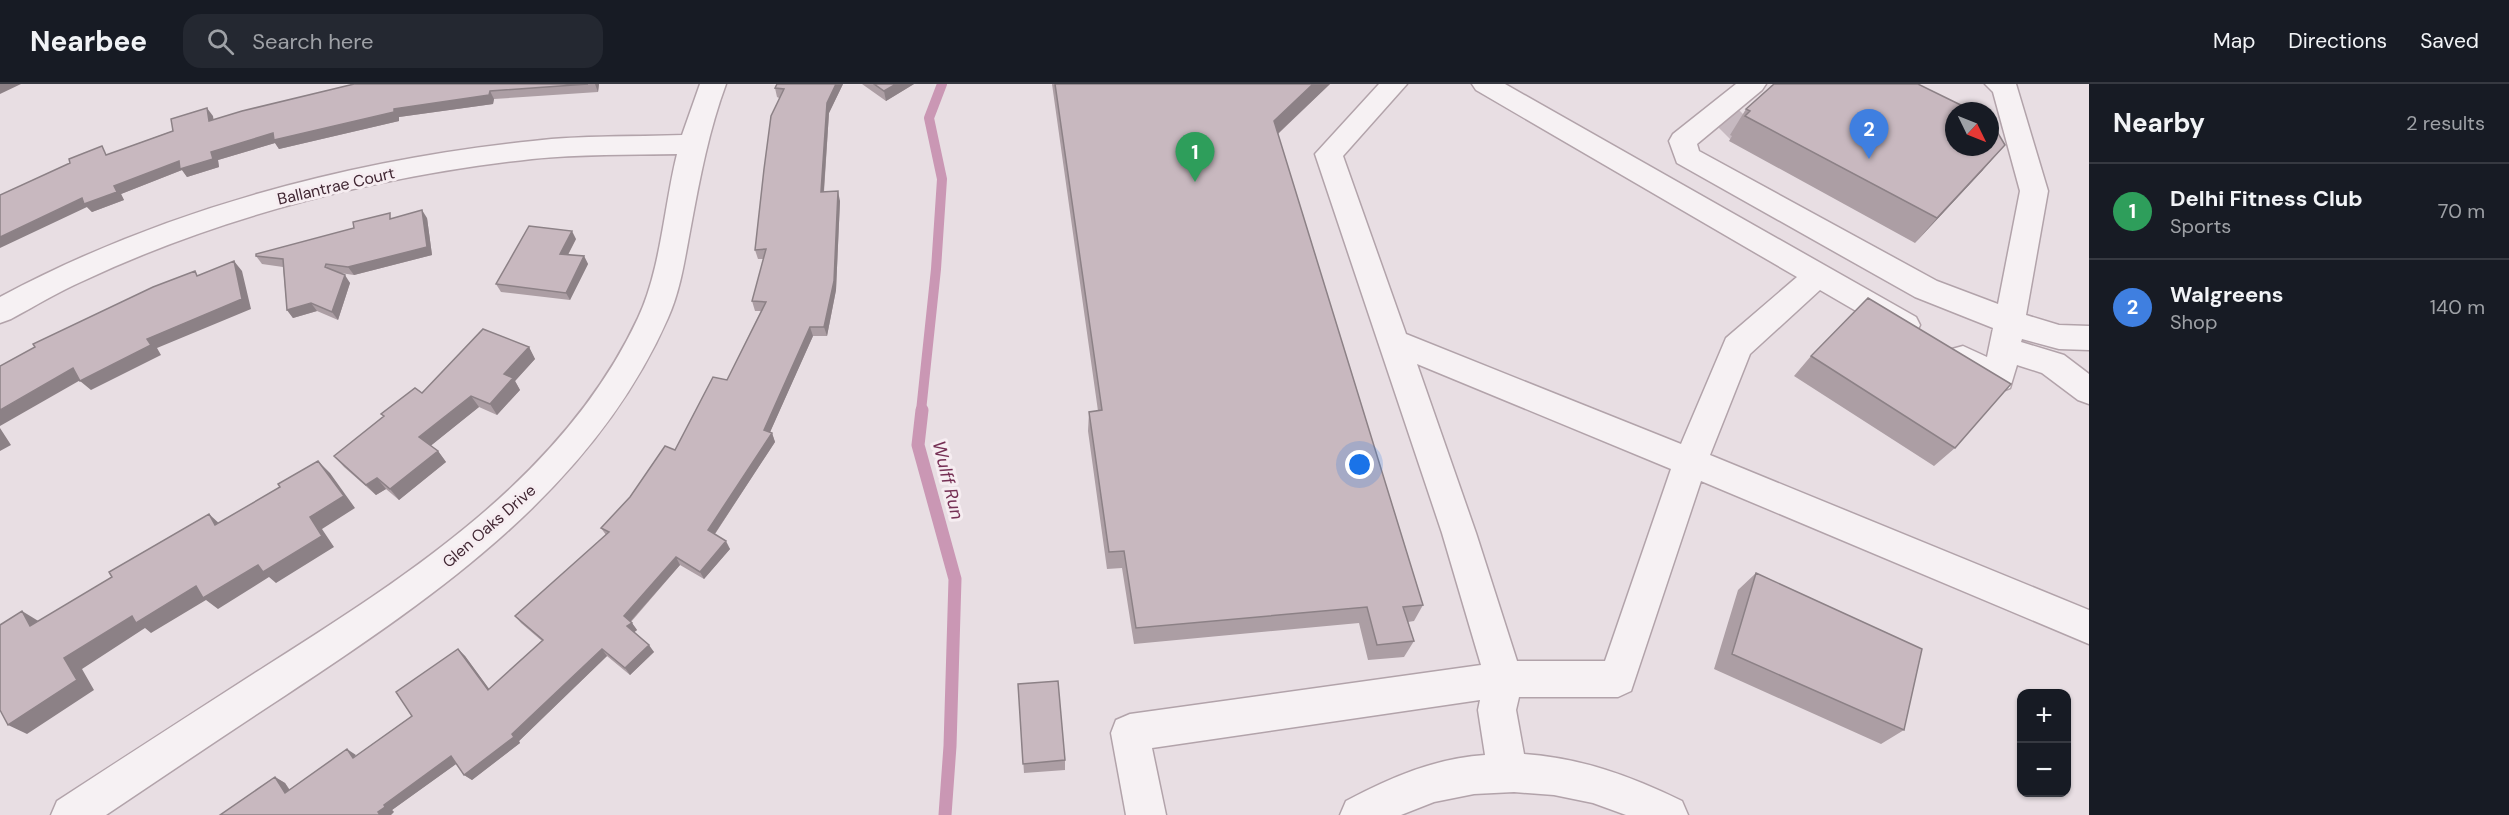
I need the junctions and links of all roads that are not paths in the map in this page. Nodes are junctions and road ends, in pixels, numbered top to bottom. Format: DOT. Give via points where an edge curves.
graph roads {
  1 [pos="713,84"];
  2 [pos="1395,84"];
  3 [pos="1485,84"];
  4 [pos="1753,84"];
  5 [pos="1762,84"];
  6 [pos="1998,84"];
  7 [pos="1740,111"];
  8 [pos="1721,130"];
  9 [pos="692,144"];
  10 [pos="1687,156"];
  11 [pos="1656,183"];
  12 [pos="1818,275"];
  13 [pos="0,311"];
  14 [pos="2008,335"];
  15 [pos="2089,338"];
  16 [pos="1394,342"];
  17 [pos="2089,391"];
  18 [pos="1690,463"];
  19 [pos="2089,627"];
  20 [pos="1504,679"];
  21 [pos="1507,771"];
  22 [pos="71,815"];
  23 [pos="1146,815"];
  24 [pos="1360,815"];
  25 [pos="1668,815"];
  1 -- 9 [label="street, Glen Oaks Drive"];
  2 -- 16 [label="street" via="1329,154"];
  3 -- 11 [label="street"];
  4 -- 10 [label="street" via="1683,141"];
  5 -- 7 [label="street" via="1761,91"];
  6 -- 14 [label="street" via="2006,87 2034,191"];
  8 -- 10 [label="street"];
  9 -- 13 [label="street, Ballantrae Court" via="535,150 347,181 182,230 79,270"];
  9 -- 22 [label="street, Glen Oaks Drive" via="666,281 653,318 627,370 591,423 543,479 482,536 410,592"];
  10 -- 11 [label="street"];
  10 -- 14 [label="street"];
  11 -- 12 [label="street"];
  12 -- 14 [label="street" via="1999,379"];
  12 -- 18 [label="street" via="1737,347"];
  14 -- 15 [label="street" via="2037,332"];
  14 -- 17 [label="street"];
  16 -- 18 [label="street"];
  16 -- 20 [label="street"];
  18 -- 19 [label="street"];
  18 -- 20 [label="street" via="1618,679"];
  20 -- 21 [label="street" via="1497,710"];
  20 -- 23 [label="street" via="1130,733"];
  21 -- 24 [label="street" via="1435,781"];
  21 -- 25 [label="street" via="1546,773 1616,791"];
}
